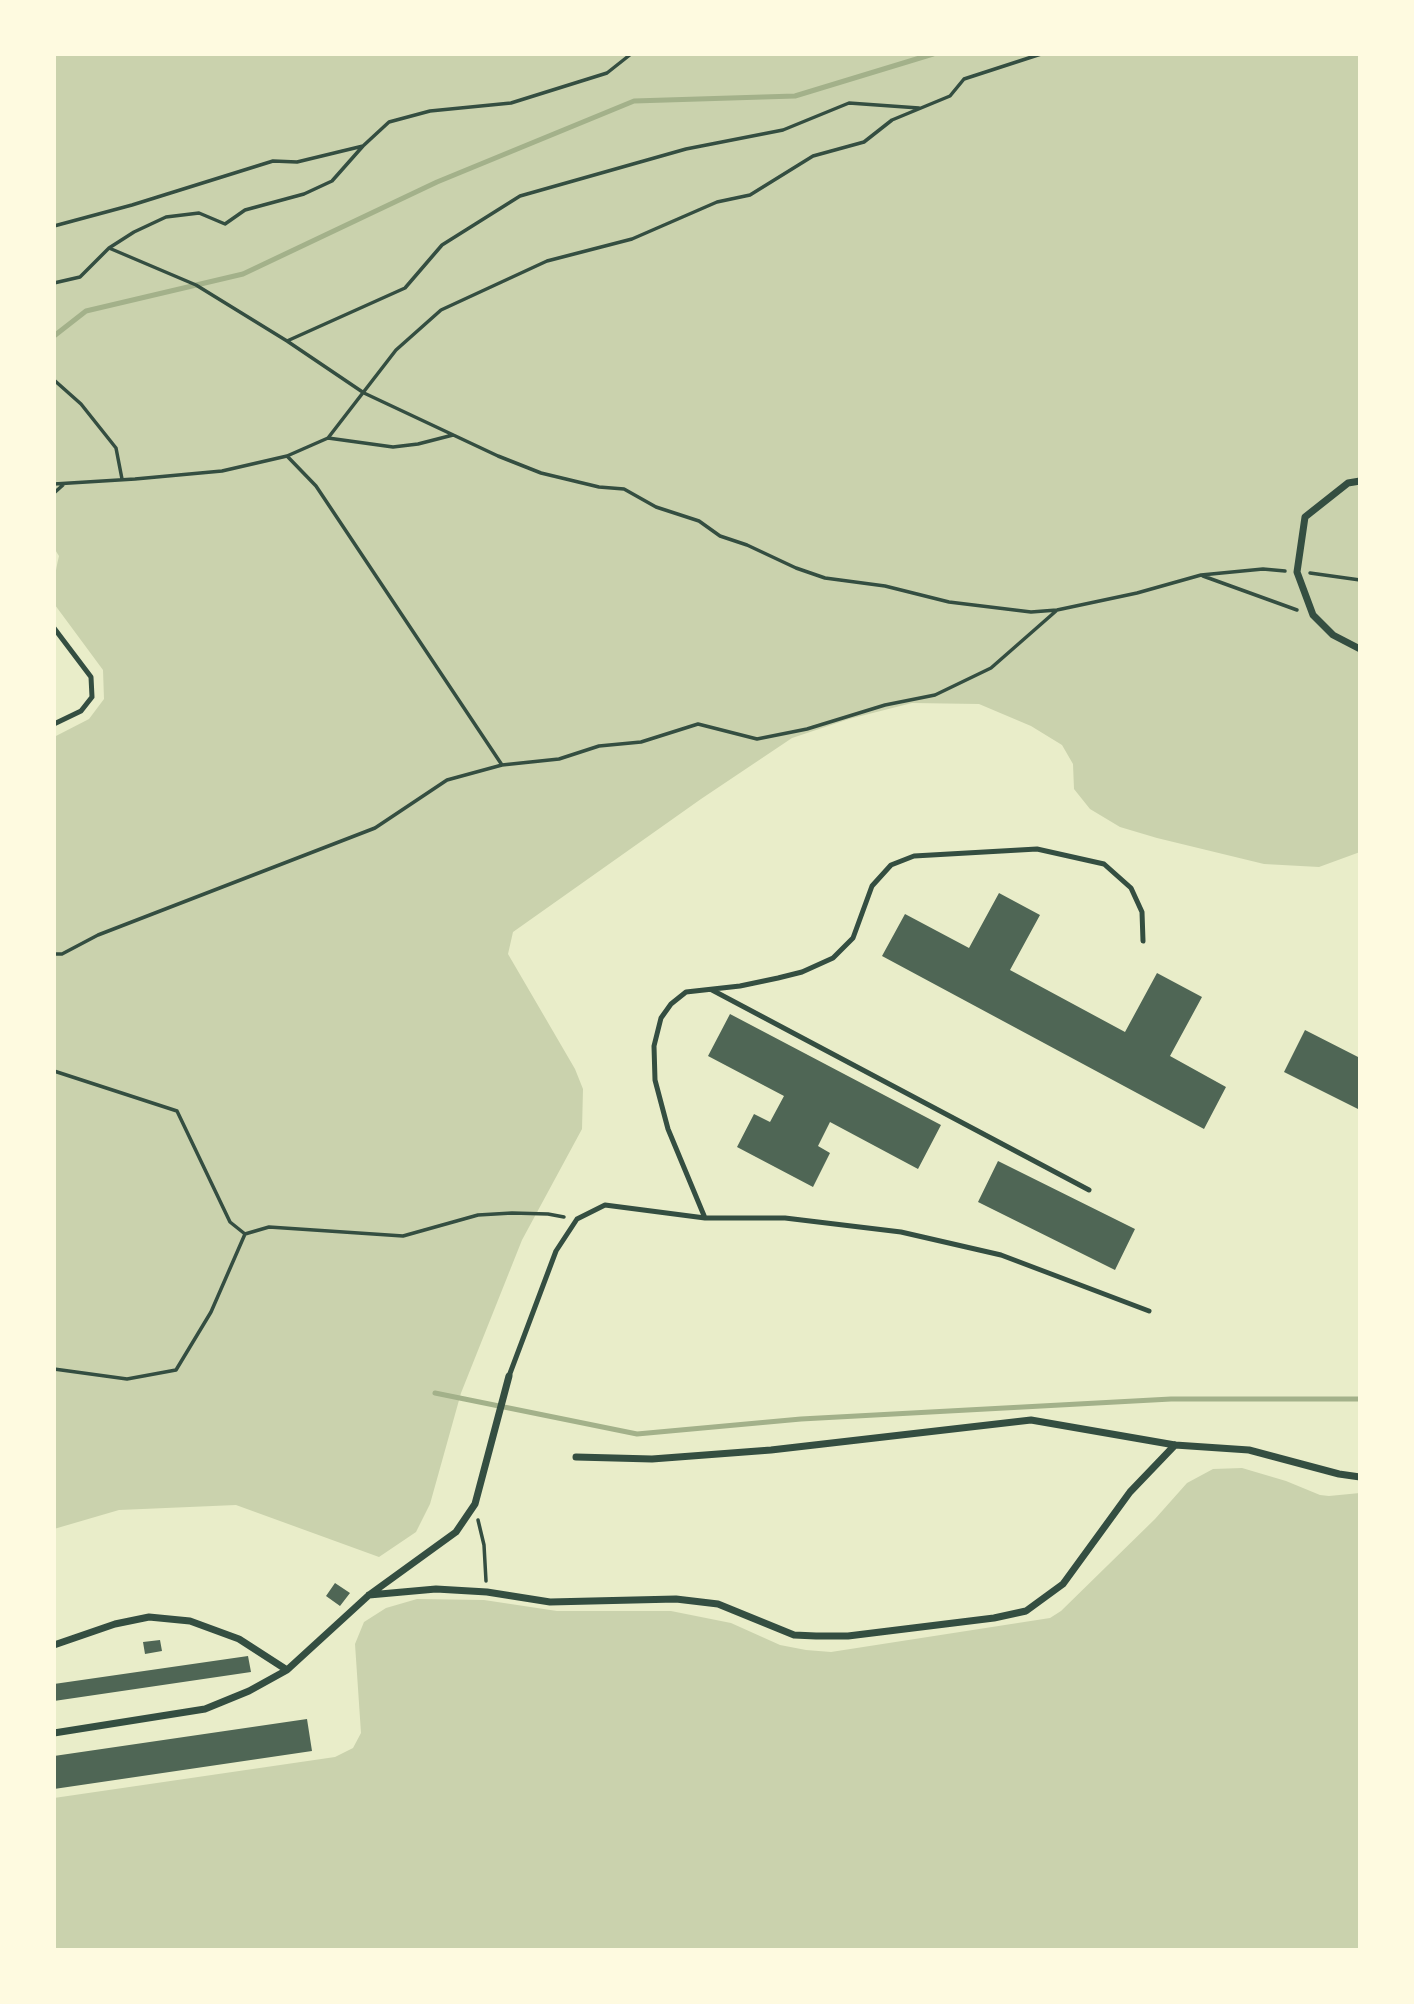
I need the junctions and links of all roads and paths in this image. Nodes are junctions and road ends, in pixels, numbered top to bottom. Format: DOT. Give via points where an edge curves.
graph roads {
  1 [pos="631,54"];
  2 [pos="1041,54"];
  3 [pos="920,108"];
  4 [pos="363,146"];
  5 [pos="54,226"];
  6 [pos="110,248"];
  7 [pos="54,283"];
  8 [pos="287,341"];
  9 [pos="54,380"];
  10 [pos="364,393"];
  11 [pos="455,434"];
  12 [pos="328,438"];
  13 [pos="287,456"];
  14 [pos="122,479"];
  15 [pos="1360,481"];
  16 [pos="54,484"];
  17 [pos="63,485"];
  18 [pos="54,493"];
  19 [pos="1297,572"];
  20 [pos="1201,575"];
  21 [pos="1360,580"];
  22 [pos="1057,610"];
  23 [pos="1313,615"];
  24 [pos="54,628"];
  25 [pos="1360,649"];
  26 [pos="54,724"];
  27 [pos="502,765"];
  28 [pos="1143,941"];
  29 [pos="54,954"];
  30 [pos="712,990"];
  31 [pos="54,1071"];
  32 [pos="1089,1190"];
  33 [pos="705,1218"];
  34 [pos="577,1219"];
  35 [pos="245,1234"];
  36 [pos="1149,1311"];
  37 [pos="54,1369"];
  38 [pos="509,1376"];
  39 [pos="1175,1445"];
  40 [pos="576,1457"];
  41 [pos="1360,1477"];
  42 [pos="475,1504"];
  43 [pos="486,1592"];
  44 [pos="369,1595"];
  45 [pos="54,1645"];
  46 [pos="287,1670"];
  47 [pos="54,1733"];
  1 -- 4 [label="path" via="607,73 511,103 430,111 389,122"];
  2 -- 3 [label="path" via="964,79 950,96"];
  3 -- 8 [label="path" via="849,103 783,130 686,149 520,196 442,245 405,288"];
  3 -- 10 [label="path" via="892,120 864,142 813,156 750,195 717,202 632,239 547,261 441,310 396,350"];
  4 -- 5 [label="path" via="297,162 273,161"];
  4 -- 6 [label="path" via="332,181 304,194 245,210 225,223 199,213 166,217"];
  6 -- 7 [label="path" via="80,277"];
  6 -- 8 [label="path" via="196,285"];
  8 -- 10 [label="path"];
  9 -- 14 [label="path" via="81,404 116,448"];
  10 -- 11 [label="path"];
  10 -- 12 [label="path"];
  11 -- 12 [label="path" via="393,447"];
  11 -- 22 [label="path" via="541,473 624,489 656,507 699,521 720,536 825,578 885,586 949,602 1031,612"];
  12 -- 13 [label="path"];
  13 -- 14 [label="path" via="222,471"];
  13 -- 27 [label="path" via="316,486"];
  14 -- 17 [label="path"];
  15 -- 19 [label="street" via="1348,483 1305,517"];
  16 -- 17 [label="path"];
  17 -- 18 [label="path"];
  19 -- 20 [label="path" via="1263,569"];
  19 -- 21 [label="path"];
  19 -- 23 [label="street"];
  20 -- 22 [label="path"];
  20 -- 23 [label="path"];
  22 -- 27 [label="path" via="991,668 934,695 757,739 698,724 641,742"];
  23 -- 25 [label="street" via="1333,635"];
  24 -- 26 [label="lane" via="91,677 92,697 81,711"];
  27 -- 29 [label="path" via="447,780 375,828"];
  28 -- 30 [label="lane" via="1142,912 1131,888 1104,864 1037,849 914,856 891,865 872,886 853,938 833,958 802,972"];
  30 -- 32 [label="lane"];
  30 -- 33 [label="lane" via="686,992 671,1004 661,1018 653,1046 655,1080 668,1129"];
  31 -- 35 [label="path" via="177,1111 230,1222"];
  33 -- 34 [label="lane" via="605,1205"];
  33 -- 36 [label="lane" via="785,1219 901,1232 1001,1255"];
  34 -- 35 [label="path" via="548,1214 478,1215 403,1236 269,1227"];
  34 -- 38 [label="lane" via="556,1251"];
  35 -- 37 [label="path" via="211,1312 176,1370 127,1379"];
  38 -- 42 [label="street"];
  39 -- 40 [label="street" via="1031,1420 771,1450 652,1459"];
  39 -- 41 [label="street" via="1249,1450"];
  39 -- 43 [label="street" via="1130,1492 1063,1584 1026,1611 994,1618 848,1636 794,1635 718,1604 676,1599 550,1602"];
  42 -- 43 [label="path" via="484,1545"];
  42 -- 44 [label="street" via="456,1532"];
  43 -- 44 [label="street" via="436,1589"];
  44 -- 46 [label="street"];
  45 -- 46 [label="street" via="149,1617 190,1621 239,1640"];
  46 -- 47 [label="street" via="205,1709"];
}
